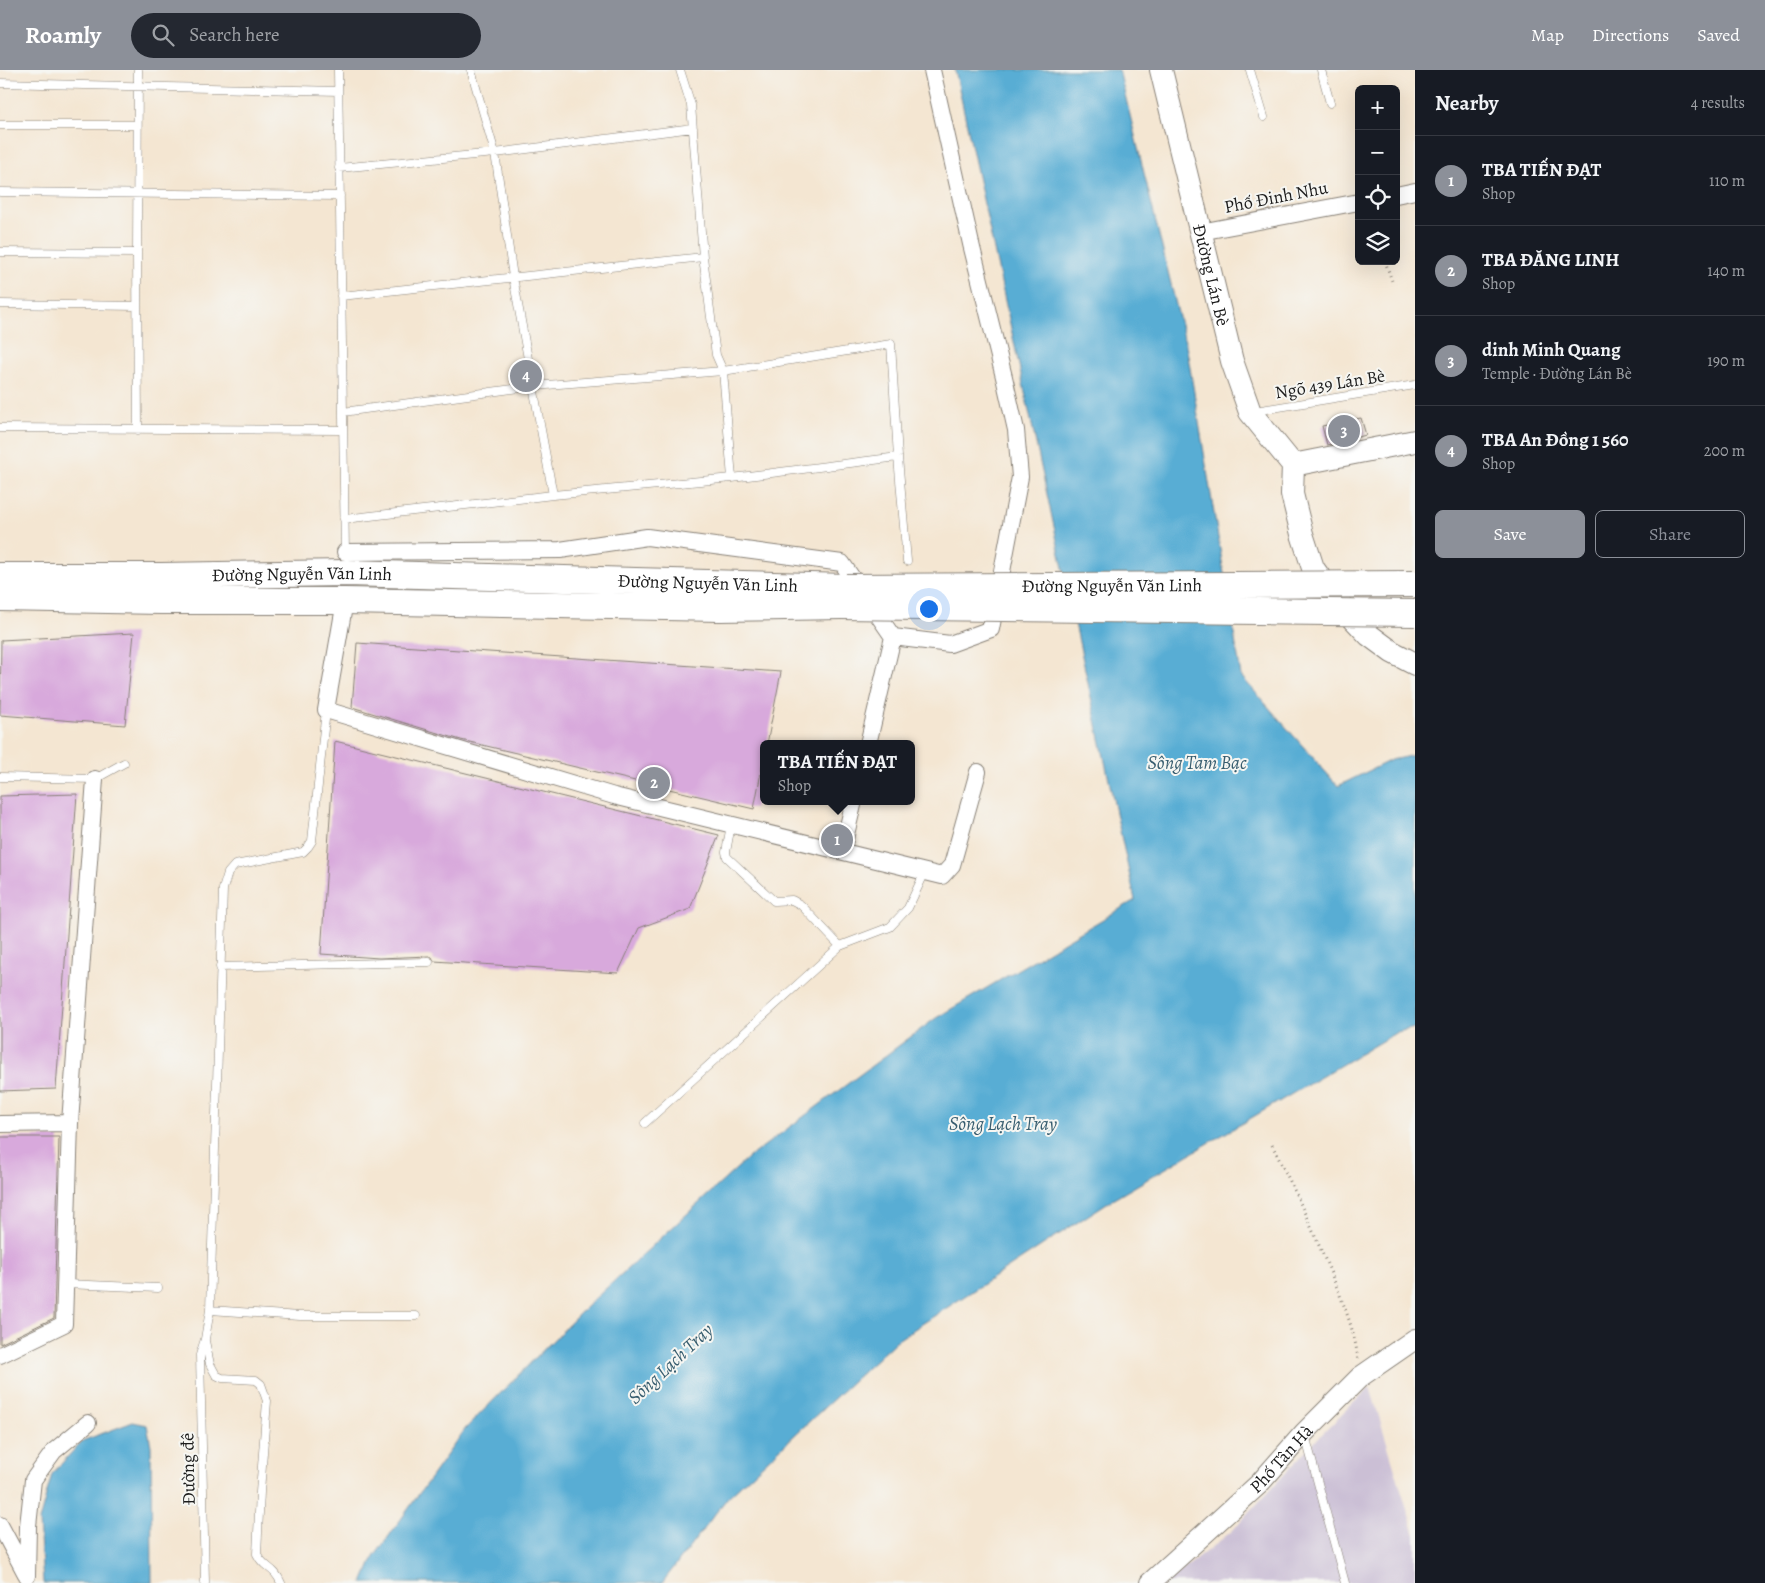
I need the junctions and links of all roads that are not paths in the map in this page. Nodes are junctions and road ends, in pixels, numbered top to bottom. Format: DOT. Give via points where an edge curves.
graph roads {
  1 [pos="138,70"];
  2 [pos="338,70"];
  3 [pos="471,70"];
  4 [pos="680,70"];
  5 [pos="932,70"];
  6 [pos="1161,70"];
  7 [pos="1250,70"];
  8 [pos="1322,70"];
  9 [pos="0,83"];
  10 [pos="137,86"];
  11 [pos="338,90"];
  12 [pos="1330,103"];
  13 [pos="1264,117"];
  14 [pos="0,125"];
  15 [pos="137,126"];
  16 [pos="693,128"];
  17 [pos="495,153"];
  18 [pos="339,168"];
  19 [pos="1415,191"];
  20 [pos="0,192"];
  21 [pos="137,194"];
  22 [pos="1400,194"];
  23 [pos="340,196"];
  24 [pos="1355,203"];
  25 [pos="1200,232"];
  26 [pos="0,252"];
  27 [pos="137,253"];
  28 [pos="704,256"];
  29 [pos="513,278"];
  30 [pos="341,296"];
  31 [pos="0,304"];
  32 [pos="137,306"];
  33 [pos="723,371"];
  34 [pos="1415,385"];
  35 [pos="534,386"];
  36 [pos="343,412"];
  37 [pos="1250,412"];
  38 [pos="0,428"];
  39 [pos="138,430"];
  40 [pos="342,430"];
  41 [pos="1415,441"];
  42 [pos="898,457"];
  43 [pos="1293,465"];
  44 [pos="732,478"];
  45 [pos="553,495"];
  46 [pos="344,519"];
  47 [pos="907,561"];
  48 [pos="346,563"];
  49 [pos="0,576"];
  50 [pos="1415,584"];
  51 [pos="844,596"];
  52 [pos="0,598"];
  53 [pos="345,601"];
  54 [pos="1415,613"];
  55 [pos="894,637"];
  56 [pos="1415,664"];
  57 [pos="326,710"];
  58 [pos="869,740"];
  59 [pos="124,763"];
  60 [pos="978,772"];
  61 [pos="0,777"];
  62 [pos="95,779"];
  63 [pos="853,805"];
  64 [pos="731,825"];
  65 [pos="842,851"];
  66 [pos="925,872"];
  67 [pos="840,946"];
  68 [pos="429,962"];
  69 [pos="220,968"];
  70 [pos="644,1122"];
  71 [pos="70,1123"];
  72 [pos="0,1124"];
  73 [pos="66,1284"];
  74 [pos="158,1288"];
  75 [pos="210,1310"];
  76 [pos="416,1316"];
  77 [pos="205,1338"];
  78 [pos="1415,1339"];
  79 [pos="0,1355"];
  80 [pos="88,1423"];
  81 [pos="1304,1433"];
  82 [pos="0,1525"];
  83 [pos="27,1580"];
  84 [pos="1155,1581"];
  85 [pos="205,1583"];
  86 [pos="281,1583"];
  87 [pos="1345,1583"];
  1 -- 10 [label="lane"];
  2 -- 11 [label="lane"];
  3 -- 17 [label="lane"];
  4 -- 16 [label="lane" via="691,104"];
  5 -- 55 [label="street" via="1016,430 1020,477 991,629 950,644"];
  6 -- 25 [label="main road, Đường Lán Bè"];
  7 -- 13 [label="lane"];
  8 -- 12 [label="lane"];
  9 -- 10 [label="lane"];
  10 -- 11 [label="lane"];
  10 -- 15 [label="lane"];
  11 -- 18 [label="lane"];
  14 -- 15 [label="lane"];
  15 -- 21 [label="lane"];
  16 -- 17 [label="lane"];
  16 -- 28 [label="lane"];
  17 -- 18 [label="lane"];
  17 -- 29 [label="lane"];
  18 -- 23 [label="lane"];
  19 -- 22 [label="street"];
  20 -- 21 [label="lane"];
  21 -- 23 [label="lane"];
  21 -- 27 [label="lane"];
  23 -- 30 [label="lane"];
  24 -- 25 [label="street, Phố Đinh Nhu"];
  25 -- 37 [label="main road, Đường Lán Bè" via="1232,361"];
  26 -- 27 [label="lane"];
  27 -- 32 [label="lane"];
  28 -- 29 [label="lane"];
  28 -- 33 [label="lane" via="716,354"];
  29 -- 30 [label="lane"];
  29 -- 35 [label="lane"];
  30 -- 36 [label="lane"];
  31 -- 32 [label="lane"];
  32 -- 39 [label="lane"];
  33 -- 35 [label="lane"];
  33 -- 42 [label="lane" via="891,344"];
  33 -- 44 [label="lane"];
  34 -- 37 [label="lane, Ngõ 439 Lán Bè"];
  35 -- 36 [label="lane"];
  35 -- 45 [label="lane"];
  36 -- 40 [label="lane"];
  37 -- 43 [label="main road, Đường Lán Bè"];
  38 -- 39 [label="lane"];
  39 -- 40 [label="lane"];
  40 -- 46 [label="lane"];
  41 -- 43 [label="main road"];
  42 -- 44 [label="lane"];
  42 -- 47 [label="lane"];
  43 -- 56 [label="main road" via="1292,494 1313,568 1335,599 1369,635"];
  44 -- 45 [label="lane"];
  45 -- 46 [label="lane"];
  46 -- 48 [label="lane"];
  48 -- 49 [label="highway, Đường Nguyễn Văn Linh" via="161,576"];
  48 -- 51 [label="highway, Đường Nguyễn Văn Linh"];
  48 -- 55 [label="street" via="560,550 647,537 842,563"];
  50 -- 51 [label="highway, Đường Nguyễn Văn Linh, bridge"];
  51 -- 53 [label="highway, Đường Nguyễn Văn Linh" via="720,608"];
  51 -- 54 [label="highway, Đường Nguyễn Văn Linh, bridge"];
  52 -- 53 [label="highway, Đường Nguyễn Văn Linh"];
  53 -- 57 [label="street"];
  55 -- 58 [label="street"];
  57 -- 64 [label="street" via="614,796"];
  57 -- 69 [label="lane" via="312,841 303,852 241,863 228,873 223,889"];
  59 -- 62 [label="lane"];
  60 -- 66 [label="street" via="952,866 942,876"];
  61 -- 62 [label="lane"];
  62 -- 71 [label="street"];
  63 -- 65 [label="street"];
  64 -- 65 [label="street"];
  64 -- 67 [label="lane" via="728,857 774,901 792,900 801,905"];
  65 -- 66 [label="street"];
  66 -- 67 [label="lane" via="908,908 890,927"];
  67 -- 70 [label="lane"];
  68 -- 69 [label="lane"];
  69 -- 75 [label="lane"];
  71 -- 72 [label="street"];
  71 -- 73 [label="street"];
  73 -- 74 [label="lane"];
  73 -- 79 [label="street" via="64,1324"];
  75 -- 76 [label="lane" via="300,1316"];
  75 -- 77 [label="lane"];
  77 -- 85 [label="lane, Đường đê" via="200,1355"];
  77 -- 86 [label="lane" via="210,1364 216,1375 256,1380 267,1401 257,1554 261,1562 278,1575"];
  78 -- 81 [label="street, Phố Tân Hà" via="1360,1377"];
  80 -- 83 [label="street" via="54,1451 33,1480"];
  81 -- 84 [label="street, Phố Tân Hà" via="1259,1484"];
  81 -- 87 [label="lane"];
  82 -- 83 [label="street"];
}
